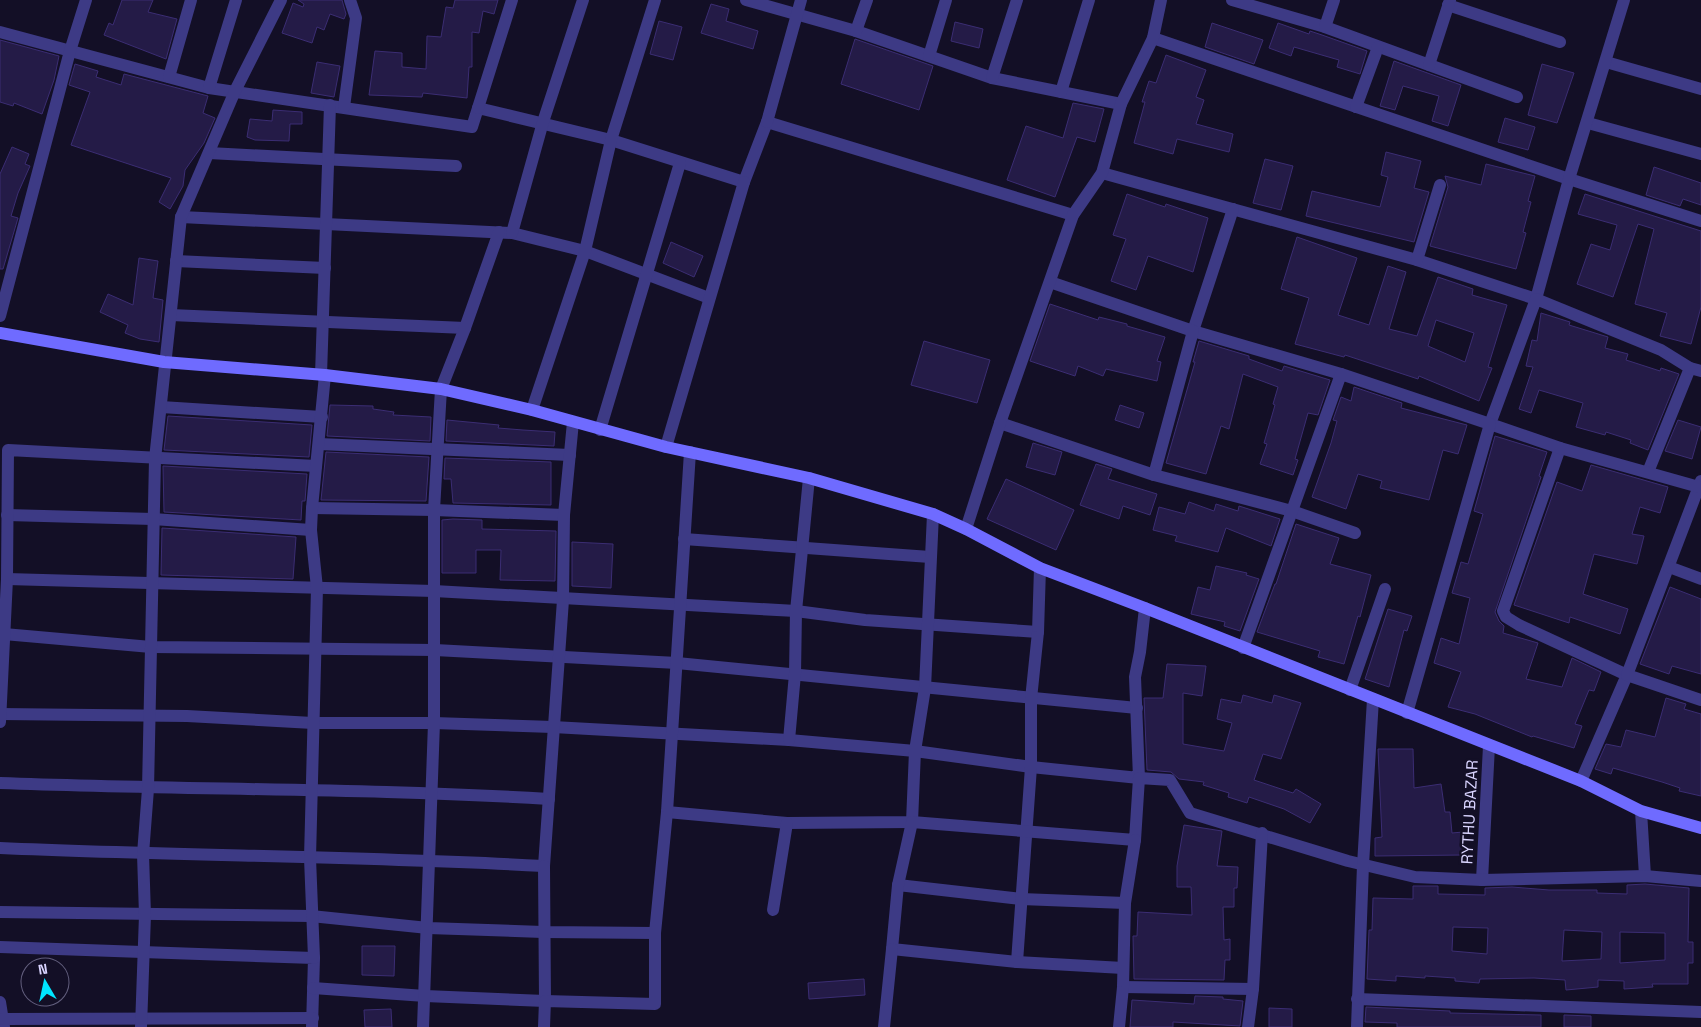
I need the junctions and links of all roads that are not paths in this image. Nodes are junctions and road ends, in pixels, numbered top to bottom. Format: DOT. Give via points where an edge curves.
graph roads {
  1 [pos="86,0"];
  2 [pos="191,0"];
  3 [pos="236,0"];
  4 [pos="281,0"];
  5 [pos="350,0"];
  6 [pos="512,0"];
  7 [pos="583,0"];
  8 [pos="655,0"];
  9 [pos="746,0"];
  10 [pos="801,0"];
  11 [pos="867,0"];
  12 [pos="946,0"];
  13 [pos="1017,0"];
  14 [pos="1089,0"];
  15 [pos="1161,0"];
  16 [pos="1232,0"];
  17 [pos="1334,0"];
  18 [pos="1624,0"];
  19 [pos="1449,3"];
  20 [pos="797,13"];
  21 [pos="1324,27"];
  22 [pos="856,31"];
  23 [pos="0,32"];
  24 [pos="1153,38"];
  25 [pos="1560,42"];
  26 [pos="1378,47"];
  27 [pos="70,51"];
  28 [pos="929,56"];
  29 [pos="1606,62"];
  30 [pos="1429,65"];
  31 [pos="169,77"];
  32 [pos="992,78"];
  33 [pos="210,88"];
  34 [pos="1701,89"];
  35 [pos="235,91"];
  36 [pos="1061,92"];
  37 [pos="1517,97"];
  38 [pos="1121,104"];
  39 [pos="330,105"];
  40 [pos="344,107"];
  41 [pos="1356,107"];
  42 [pos="478,108"];
  43 [pos="543,122"];
  44 [pos="767,122"];
  45 [pos="1588,123"];
  46 [pos="611,140"];
  47 [pos="210,153"];
  48 [pos="1701,154"];
  49 [pos="328,158"];
  50 [pos="680,163"];
  51 [pos="456,166"];
  52 [pos="1102,173"];
  53 [pos="1569,179"];
  54 [pos="744,182"];
  55 [pos="1440,185"];
  56 [pos="1233,209"];
  57 [pos="1073,215"];
  58 [pos="181,217"];
  59 [pos="1701,221"];
  60 [pos="326,223"];
  61 [pos="505,232"];
  62 [pos="584,251"];
  63 [pos="1417,260"];
  64 [pos="176,261"];
  65 [pos="325,268"];
  66 [pos="646,274"];
  67 [pos="1050,282"];
  68 [pos="709,298"];
  69 [pos="1536,299"];
  70 [pos="170,315"];
  71 [pos="0,316"];
  72 [pos="324,323"];
  73 [pos="465,328"];
  74 [pos="1193,331"];
  75 [pos="0,333"];
  76 [pos="164,362"];
  77 [pos="1696,369"];
  78 [pos="1341,374"];
  79 [pos="323,375"];
  80 [pos="440,389"];
  81 [pos="161,407"];
  82 [pos="532,410"];
  83 [pos="322,417"];
  84 [pos="573,422"];
  85 [pos="1000,423"];
  86 [pos="1490,424"];
  87 [pos="600,430"];
  88 [pos="319,444"];
  89 [pos="666,447"];
  90 [pos="1560,448"];
  91 [pos="436,450"];
  92 [pos="690,452"];
  93 [pos="570,455"];
  94 [pos="155,459"];
  95 [pos="316,466"];
  96 [pos="1648,472"];
  97 [pos="1154,475"];
  98 [pos="809,478"];
  99 [pos="1700,484"];
  100 [pos="312,508"];
  101 [pos="434,510"];
  102 [pos="1292,511"];
  103 [pos="933,514"];
  104 [pos="7,515"];
  105 [pos="564,516"];
  106 [pos="153,519"];
  107 [pos="966,529"];
  108 [pos="312,530"];
  109 [pos="1355,533"];
  110 [pos="684,539"];
  111 [pos="802,546"];
  112 [pos="930,557"];
  113 [pos="1668,566"];
  114 [pos="1040,568"];
  115 [pos="6,579"];
  116 [pos="1701,579"];
  117 [pos="151,585"];
  118 [pos="317,588"];
  119 [pos="1385,589"];
  120 [pos="434,591"];
  121 [pos="563,600"];
  122 [pos="680,605"];
  123 [pos="1145,608"];
  124 [pos="796,611"];
  125 [pos="927,623"];
  126 [pos="1038,632"];
  127 [pos="4,634"];
  128 [pos="152,646"];
  129 [pos="314,648"];
  130 [pos="1243,648"];
  131 [pos="435,650"];
  132 [pos="559,657"];
  133 [pos="677,663"];
  134 [pos="795,674"];
  135 [pos="1627,675"];
  136 [pos="925,688"];
  137 [pos="1350,690"];
  138 [pos="1031,699"];
  139 [pos="1373,699"];
  140 [pos="1701,700"];
  141 [pos="1137,708"];
  142 [pos="1407,713"];
  143 [pos="149,716"];
  144 [pos="0,717"];
  145 [pos="313,724"];
  146 [pos="434,724"];
  147 [pos="553,727"];
  148 [pos="671,734"];
  149 [pos="789,740"];
  150 [pos="1489,746"];
  151 [pos="915,750"];
  152 [pos="1031,767"];
  153 [pos="1139,778"];
  154 [pos="1581,781"];
  155 [pos="0,783"];
  156 [pos="148,789"];
  157 [pos="313,790"];
  158 [pos="431,792"];
  159 [pos="549,799"];
  160 [pos="1642,811"];
  161 [pos="667,812"];
  162 [pos="912,822"];
  163 [pos="787,823"];
  164 [pos="1701,828"];
  165 [pos="1027,832"];
  166 [pos="1262,834"];
  167 [pos="1135,840"];
  168 [pos="0,848"];
  169 [pos="143,854"];
  170 [pos="310,858"];
  171 [pos="430,860"];
  172 [pos="1363,865"];
  173 [pos="544,866"];
  174 [pos="1645,876"];
  175 [pos="1482,880"];
  176 [pos="1701,881"];
  177 [pos="898,885"];
  178 [pos="1021,899"];
  179 [pos="1125,903"];
  180 [pos="773,910"];
  181 [pos="0,912"];
  182 [pos="145,915"];
  183 [pos="311,916"];
  184 [pos="428,928"];
  185 [pos="543,932"];
  186 [pos="655,933"];
  187 [pos="0,947"];
  188 [pos="892,949"];
  189 [pos="143,952"];
  190 [pos="314,958"];
  191 [pos="1017,962"];
  192 [pos="1123,968"];
  193 [pos="1123,987"];
  194 [pos="313,988"];
  195 [pos="1253,989"];
  196 [pos="425,996"];
  197 [pos="1357,999"];
  198 [pos="545,1001"];
  199 [pos="0,1002"];
  200 [pos="1701,1012"];
  201 [pos="4,1023"];
  202 [pos="142,1023"];
  203 [pos="312,1023"];
  204 [pos="424,1027"];
  205 [pos="544,1027"];
  206 [pos="884,1027"];
  207 [pos="1119,1027"];
  208 [pos="1248,1027"];
  209 [pos="1357,1027"];
  1 -- 27 [label="street"];
  2 -- 31 [label="street"];
  3 -- 33 [label="street"];
  4 -- 35 [label="street"];
  5 -- 40 [label="street" via="356,18"];
  6 -- 42 [label="street"];
  7 -- 43 [label="street"];
  8 -- 46 [label="street"];
  9 -- 20 [label="street"];
  10 -- 20 [label="street"];
  11 -- 22 [label="street"];
  12 -- 28 [label="street"];
  13 -- 32 [label="street"];
  14 -- 36 [label="street"];
  15 -- 24 [label="street"];
  16 -- 21 [label="street"];
  17 -- 21 [label="street"];
  18 -- 29 [label="street"];
  19 -- 25 [label="street"];
  19 -- 30 [label="street"];
  20 -- 22 [label="street"];
  20 -- 44 [label="street"];
  21 -- 26 [label="street"];
  22 -- 28 [label="street"];
  23 -- 27 [label="street"];
  24 -- 38 [label="street"];
  24 -- 41 [label="street"];
  26 -- 30 [label="street"];
  26 -- 41 [label="street"];
  27 -- 31 [label="street"];
  27 -- 71 [label="street"];
  28 -- 32 [label="street"];
  29 -- 34 [label="street"];
  29 -- 45 [label="street"];
  30 -- 37 [label="street"];
  31 -- 33 [label="street"];
  32 -- 36 [label="street"];
  33 -- 35 [label="street"];
  35 -- 39 [label="street"];
  35 -- 47 [label="street"];
  36 -- 38 [label="street"];
  38 -- 52 [label="street"];
  39 -- 40 [label="street"];
  39 -- 49 [label="street"];
  40 -- 42 [label="street" via="472,126"];
  41 -- 53 [label="street"];
  42 -- 43 [label="street"];
  43 -- 46 [label="street"];
  43 -- 61 [label="street"];
  44 -- 54 [label="street"];
  44 -- 57 [label="street"];
  45 -- 48 [label="street"];
  45 -- 53 [label="street"];
  46 -- 50 [label="street"];
  46 -- 62 [label="street"];
  47 -- 49 [label="street"];
  47 -- 58 [label="street"];
  49 -- 51 [label="street"];
  49 -- 60 [label="street"];
  50 -- 54 [label="street"];
  50 -- 66 [label="street"];
  52 -- 56 [label="street"];
  52 -- 57 [label="street"];
  53 -- 59 [label="street"];
  53 -- 69 [label="street"];
  54 -- 68 [label="street"];
  55 -- 63 [label="street"];
  56 -- 63 [label="street"];
  56 -- 74 [label="street"];
  57 -- 67 [label="street"];
  58 -- 60 [label="street"];
  58 -- 64 [label="street"];
  60 -- 61 [label="street"];
  60 -- 65 [label="street"];
  61 -- 62 [label="street"];
  61 -- 73 [label="street"];
  62 -- 66 [label="street"];
  62 -- 82 [label="street"];
  63 -- 69 [label="street"];
  64 -- 65 [label="street"];
  64 -- 70 [label="street"];
  65 -- 72 [label="street"];
  66 -- 68 [label="street"];
  66 -- 87 [label="street"];
  67 -- 74 [label="street"];
  67 -- 85 [label="street"];
  68 -- 89 [label="street"];
  69 -- 77 [label="street" via="1661,350"];
  69 -- 86 [label="street"];
  70 -- 72 [label="street"];
  70 -- 76 [label="street"];
  72 -- 73 [label="street"];
  72 -- 79 [label="street"];
  73 -- 80 [label="street"];
  74 -- 78 [label="street"];
  74 -- 97 [label="street"];
  75 -- 76 [label="main road"];
  76 -- 79 [label="main road"];
  76 -- 81 [label="street"];
  77 -- 96 [label="street"];
  78 -- 86 [label="street"];
  78 -- 102 [label="street"];
  79 -- 80 [label="main road"];
  79 -- 83 [label="street"];
  80 -- 82 [label="main road"];
  80 -- 91 [label="street"];
  81 -- 83 [label="street"];
  81 -- 94 [label="street"];
  82 -- 84 [label="main road"];
  83 -- 88 [label="street"];
  84 -- 87 [label="main road"];
  84 -- 93 [label="street"];
  85 -- 97 [label="street"];
  85 -- 107 [label="street"];
  86 -- 90 [label="street"];
  86 -- 142 [label="street"];
  87 -- 89 [label="main road"];
  88 -- 91 [label="street"];
  88 -- 95 [label="street"];
  89 -- 92 [label="main road"];
  90 -- 96 [label="street"];
  90 -- 135 [label="street" via="1504,614 1519,625"];
  91 -- 93 [label="street"];
  91 -- 101 [label="street"];
  92 -- 98 [label="main road"];
  92 -- 110 [label="street"];
  93 -- 105 [label="street"];
  94 -- 95 [label="street"];
  94 -- 104 [label="street" via="8,450"];
  94 -- 106 [label="street"];
  95 -- 100 [label="street"];
  96 -- 99 [label="street"];
  97 -- 102 [label="street"];
  98 -- 103 [label="main road"];
  98 -- 111 [label="street"];
  99 -- 113 [label="street"];
  100 -- 101 [label="street"];
  100 -- 108 [label="street"];
  101 -- 105 [label="street"];
  101 -- 120 [label="street"];
  102 -- 109 [label="street"];
  102 -- 130 [label="street"];
  103 -- 107 [label="main road"];
  103 -- 112 [label="street"];
  104 -- 106 [label="street"];
  104 -- 115 [label="street"];
  105 -- 121 [label="street"];
  106 -- 108 [label="street"];
  106 -- 117 [label="street"];
  107 -- 114 [label="main road"];
  108 -- 118 [label="street"];
  110 -- 111 [label="street"];
  110 -- 122 [label="street"];
  111 -- 112 [label="street"];
  111 -- 124 [label="street"];
  112 -- 125 [label="street"];
  113 -- 116 [label="street"];
  113 -- 135 [label="street"];
  114 -- 123 [label="main road"];
  114 -- 126 [label="street"];
  115 -- 117 [label="street"];
  115 -- 127 [label="street"];
  117 -- 118 [label="street"];
  117 -- 128 [label="street"];
  118 -- 120 [label="street"];
  118 -- 129 [label="street"];
  119 -- 137 [label="street"];
  120 -- 121 [label="street"];
  120 -- 131 [label="street"];
  121 -- 122 [label="street"];
  121 -- 132 [label="street"];
  122 -- 124 [label="street"];
  122 -- 133 [label="street"];
  123 -- 130 [label="main road"];
  123 -- 141 [label="street" via="1135,678"];
  124 -- 125 [label="street" via="865,620"];
  124 -- 134 [label="street"];
  125 -- 126 [label="street"];
  125 -- 136 [label="street"];
  126 -- 138 [label="street"];
  127 -- 128 [label="street"];
  127 -- 144 [label="street"];
  128 -- 129 [label="street"];
  128 -- 143 [label="street"];
  129 -- 131 [label="street"];
  129 -- 145 [label="street"];
  130 -- 137 [label="main road"];
  131 -- 132 [label="street"];
  131 -- 146 [label="street"];
  132 -- 133 [label="street"];
  132 -- 147 [label="street"];
  133 -- 134 [label="street"];
  133 -- 148 [label="street"];
  134 -- 136 [label="street"];
  134 -- 149 [label="street"];
  135 -- 140 [label="street"];
  135 -- 154 [label="street"];
  136 -- 138 [label="street"];
  136 -- 151 [label="street"];
  137 -- 139 [label="main road"];
  138 -- 141 [label="street"];
  138 -- 152 [label="street"];
  139 -- 142 [label="main road"];
  139 -- 172 [label="street"];
  141 -- 153 [label="street"];
  142 -- 150 [label="main road"];
  143 -- 144 [label="street"];
  143 -- 145 [label="street"];
  143 -- 156 [label="street"];
  145 -- 146 [label="street"];
  145 -- 157 [label="street"];
  146 -- 147 [label="street"];
  146 -- 158 [label="street"];
  147 -- 148 [label="street"];
  147 -- 159 [label="street"];
  148 -- 149 [label="street"];
  148 -- 161 [label="street"];
  149 -- 151 [label="street"];
  150 -- 154 [label="main road"];
  150 -- 175 [label="street, RYTHU BAZAR"];
  151 -- 152 [label="street"];
  151 -- 162 [label="street"];
  152 -- 153 [label="street"];
  152 -- 165 [label="street"];
  153 -- 166 [label="street" via="1170,780 1190,813"];
  153 -- 167 [label="street"];
  154 -- 160 [label="main road"];
  155 -- 156 [label="street"];
  156 -- 157 [label="street"];
  156 -- 169 [label="street"];
  157 -- 158 [label="street"];
  157 -- 170 [label="street"];
  158 -- 159 [label="street"];
  158 -- 171 [label="street"];
  159 -- 173 [label="street"];
  160 -- 164 [label="main road"];
  160 -- 174 [label="street"];
  161 -- 163 [label="street"];
  161 -- 186 [label="street"];
  162 -- 163 [label="street"];
  162 -- 165 [label="street"];
  162 -- 177 [label="street"];
  163 -- 180 [label="street"];
  165 -- 167 [label="street"];
  165 -- 178 [label="street"];
  166 -- 172 [label="street"];
  166 -- 195 [label="street"];
  167 -- 179 [label="street"];
  168 -- 169 [label="street"];
  169 -- 170 [label="street"];
  169 -- 182 [label="street"];
  170 -- 171 [label="street"];
  170 -- 183 [label="street"];
  171 -- 173 [label="street"];
  171 -- 184 [label="street"];
  172 -- 175 [label="street" via="1415,877"];
  172 -- 197 [label="street"];
  173 -- 185 [label="street"];
  174 -- 175 [label="street"];
  174 -- 176 [label="street"];
  177 -- 178 [label="street"];
  177 -- 188 [label="street"];
  178 -- 179 [label="street"];
  178 -- 191 [label="street"];
  179 -- 192 [label="street"];
  181 -- 182 [label="street"];
  182 -- 183 [label="street"];
  182 -- 189 [label="street"];
  183 -- 184 [label="street"];
  183 -- 190 [label="street"];
  184 -- 185 [label="street"];
  184 -- 196 [label="street"];
  185 -- 186 [label="street"];
  185 -- 198 [label="street"];
  186 -- 198 [label="street" via="655,1004"];
  187 -- 189 [label="street"];
  188 -- 191 [label="street"];
  188 -- 206 [label="street"];
  189 -- 190 [label="street"];
  189 -- 202 [label="street"];
  190 -- 194 [label="street"];
  191 -- 192 [label="street"];
  192 -- 193 [label="street"];
  193 -- 195 [label="street"];
  193 -- 207 [label="street"];
  194 -- 196 [label="street"];
  194 -- 203 [label="street"];
  195 -- 208 [label="street"];
  196 -- 198 [label="street"];
  196 -- 204 [label="street"];
  197 -- 200 [label="street"];
  197 -- 209 [label="street"];
  198 -- 205 [label="street"];
  199 -- 201 [label="street"];
  201 -- 202 [label="street"];
  202 -- 203 [label="street"];
}
